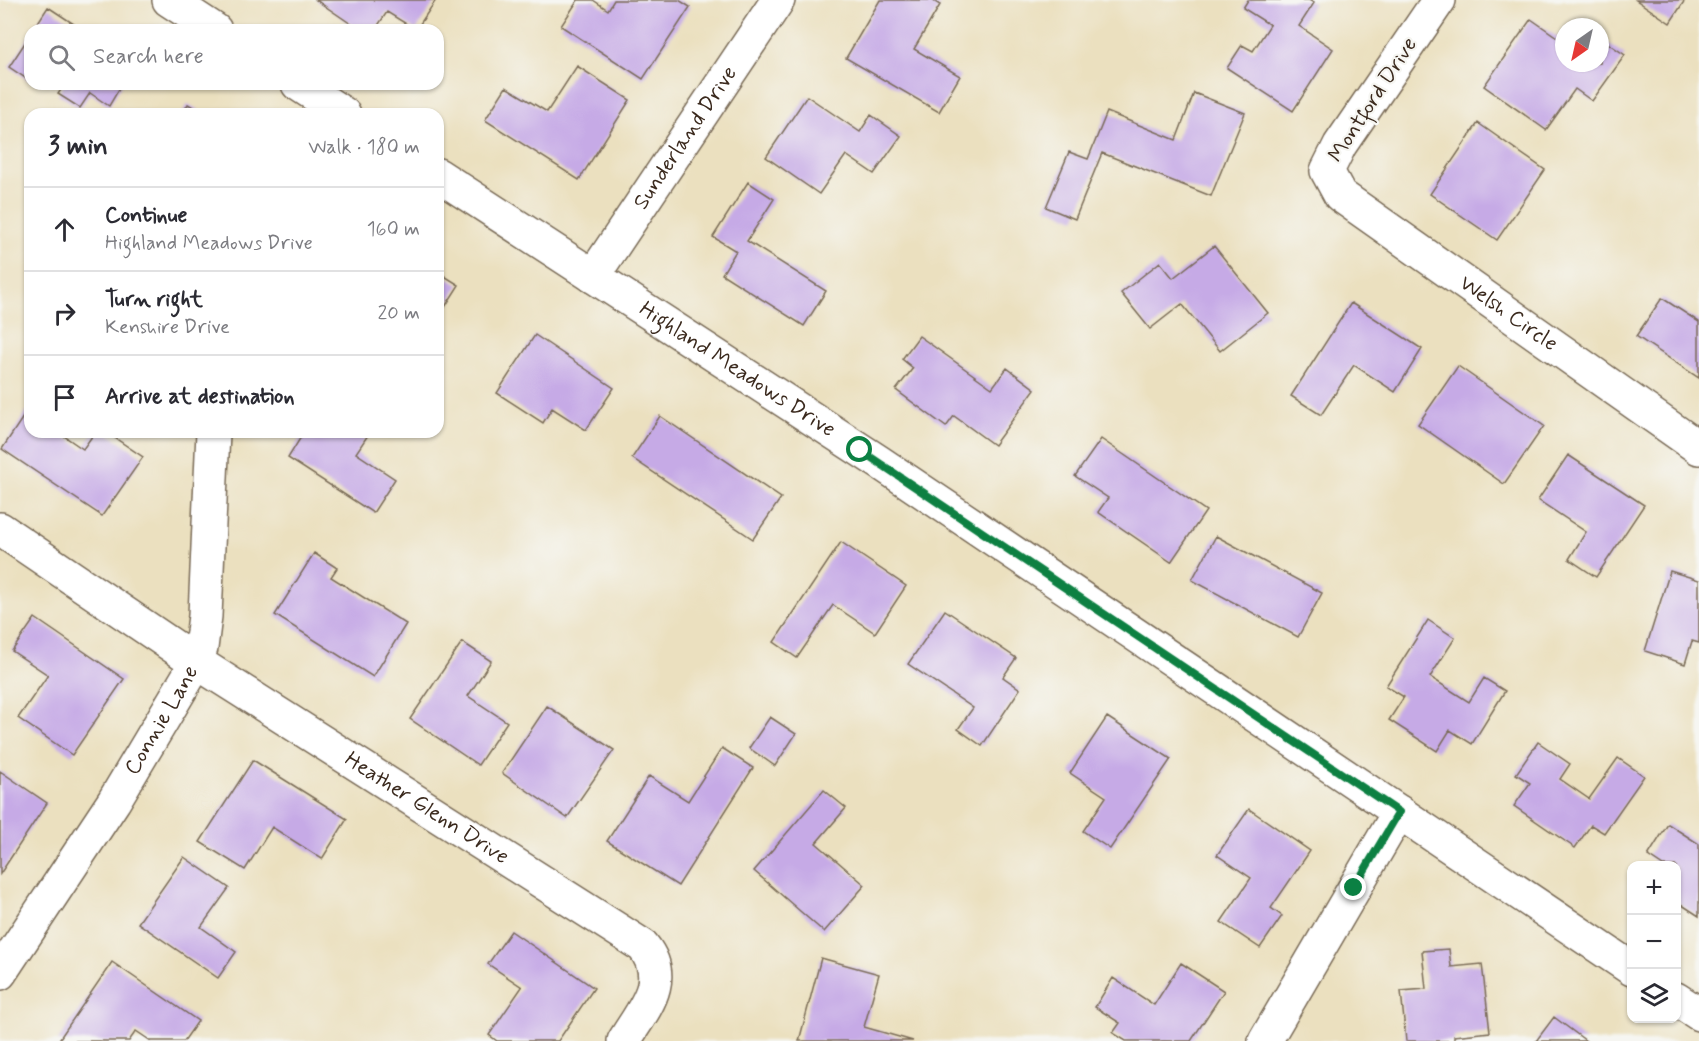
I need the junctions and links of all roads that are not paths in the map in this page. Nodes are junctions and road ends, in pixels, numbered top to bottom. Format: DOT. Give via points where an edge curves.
graph roads {
  1 [pos="169,0"];
  2 [pos="778,0"];
  3 [pos="1439,0"];
  4 [pos="206,24"];
  5 [pos="307,90"];
  6 [pos="335,108"];
  7 [pos="1327,171"];
  8 [pos="444,179"];
  9 [pos="593,276"];
  10 [pos="213,438"];
  11 [pos="1699,448"];
  12 [pos="0,529"];
  13 [pos="195,661"];
  14 [pos="1399,812"];
  15 [pos="1627,966"];
  16 [pos="0,973"];
  17 [pos="1681,1002"];
  18 [pos="1699,1014"];
  19 [pos="624,1041"];
  20 [pos="1265,1041"];
  1 -- 4 [label="street"];
  2 -- 9 [label="street, Sunderland Drive"];
  3 -- 7 [label="street, Montford Drive" via="1340,145"];
  5 -- 6 [label="street"];
  7 -- 11 [label="street, Welsh Circle" via="1340,195"];
  8 -- 9 [label="street, Highland Meadows Drive"];
  9 -- 14 [label="street, Highland Meadows Drive" via="879,462"];
  10 -- 13 [label="street, Connie Lane" via="205,616 201,648"];
  12 -- 13 [label="street, Heather Glenn Drive"];
  13 -- 16 [label="street, Connie Lane" via="114,801"];
  13 -- 19 [label="street, Heather Glenn Drive" via="643,946 654,960 657,978"];
  14 -- 15 [label="street, Highland Meadows Drive"];
  14 -- 20 [label="street"];
  17 -- 18 [label="street"];
}
